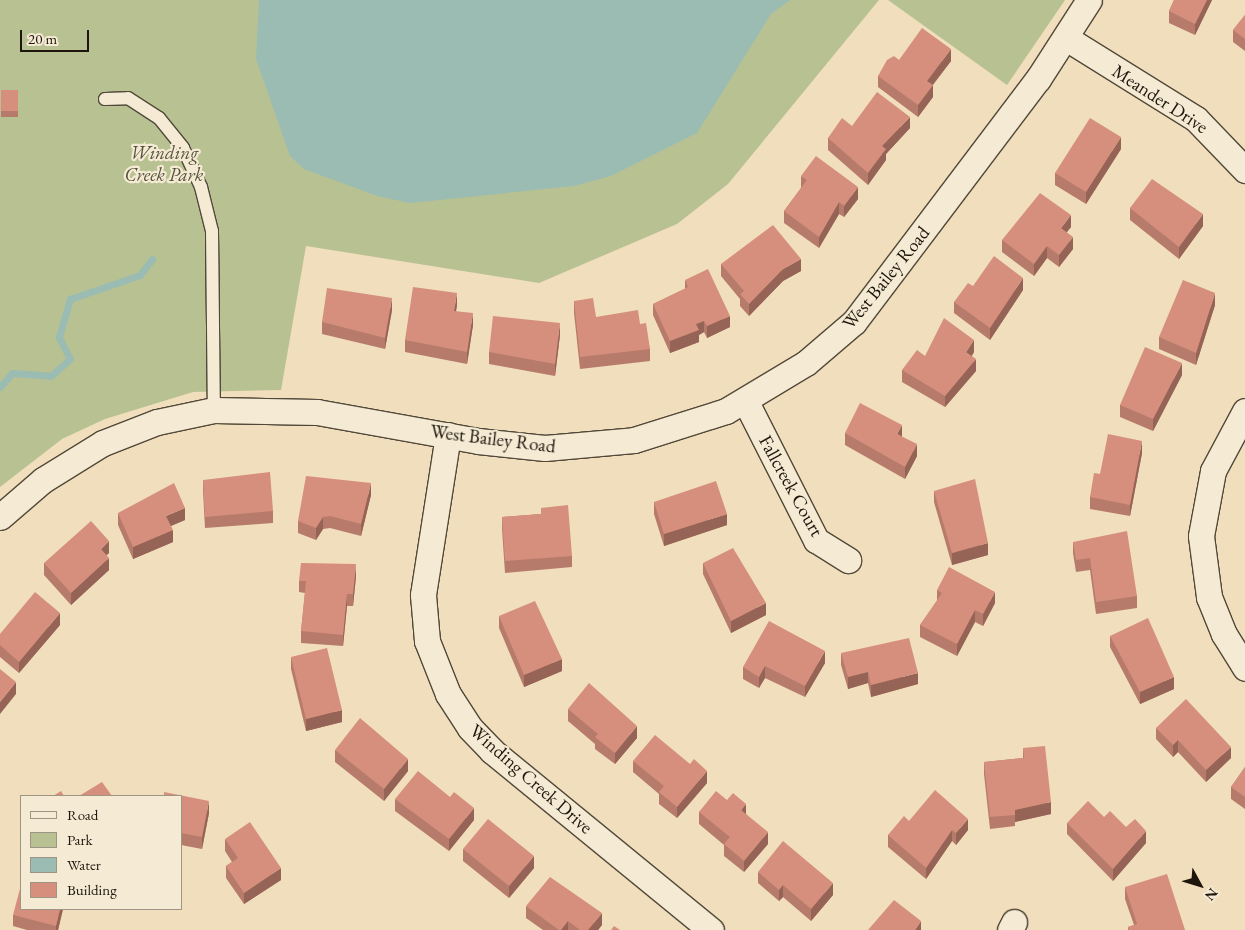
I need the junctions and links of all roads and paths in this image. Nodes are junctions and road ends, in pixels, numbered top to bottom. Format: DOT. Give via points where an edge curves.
graph roads {
  1 [pos="1089,0"];
  2 [pos="1066,38"];
  3 [pos="105,99"];
  4 [pos="1245,170"];
  5 [pos="746,402"];
  6 [pos="214,410"];
  7 [pos="1245,411"];
  8 [pos="448,435"];
  9 [pos="0,517"];
  10 [pos="848,560"];
  11 [pos="1245,668"];
  12 [pos="711,930"];
  1 -- 2 [label="street, West Bailey Road"];
  2 -- 4 [label="street, Meander Drive" via="1196,119"];
  2 -- 5 [label="street, West Bailey Road" via="854,322 806,363"];
  3 -- 6 [label="lane" via="128,98 159,118 183,148 201,187 212,231"];
  5 -- 8 [label="street, West Bailey Road" via="680,428 599,445 546,448"];
  5 -- 10 [label="street, Fallcreek Court" via="816,540"];
  6 -- 8 [label="street, West Bailey Road" via="316,412"];
  6 -- 9 [label="street, West Bailey Road" via="157,422 103,443 42,480"];
  7 -- 11 [label="street" via="1213,472 1202,536 1209,597 1224,634"];
  8 -- 12 [label="street, Winding Creek Drive" via="422,594 427,641 448,694 470,728 492,751"];
}
